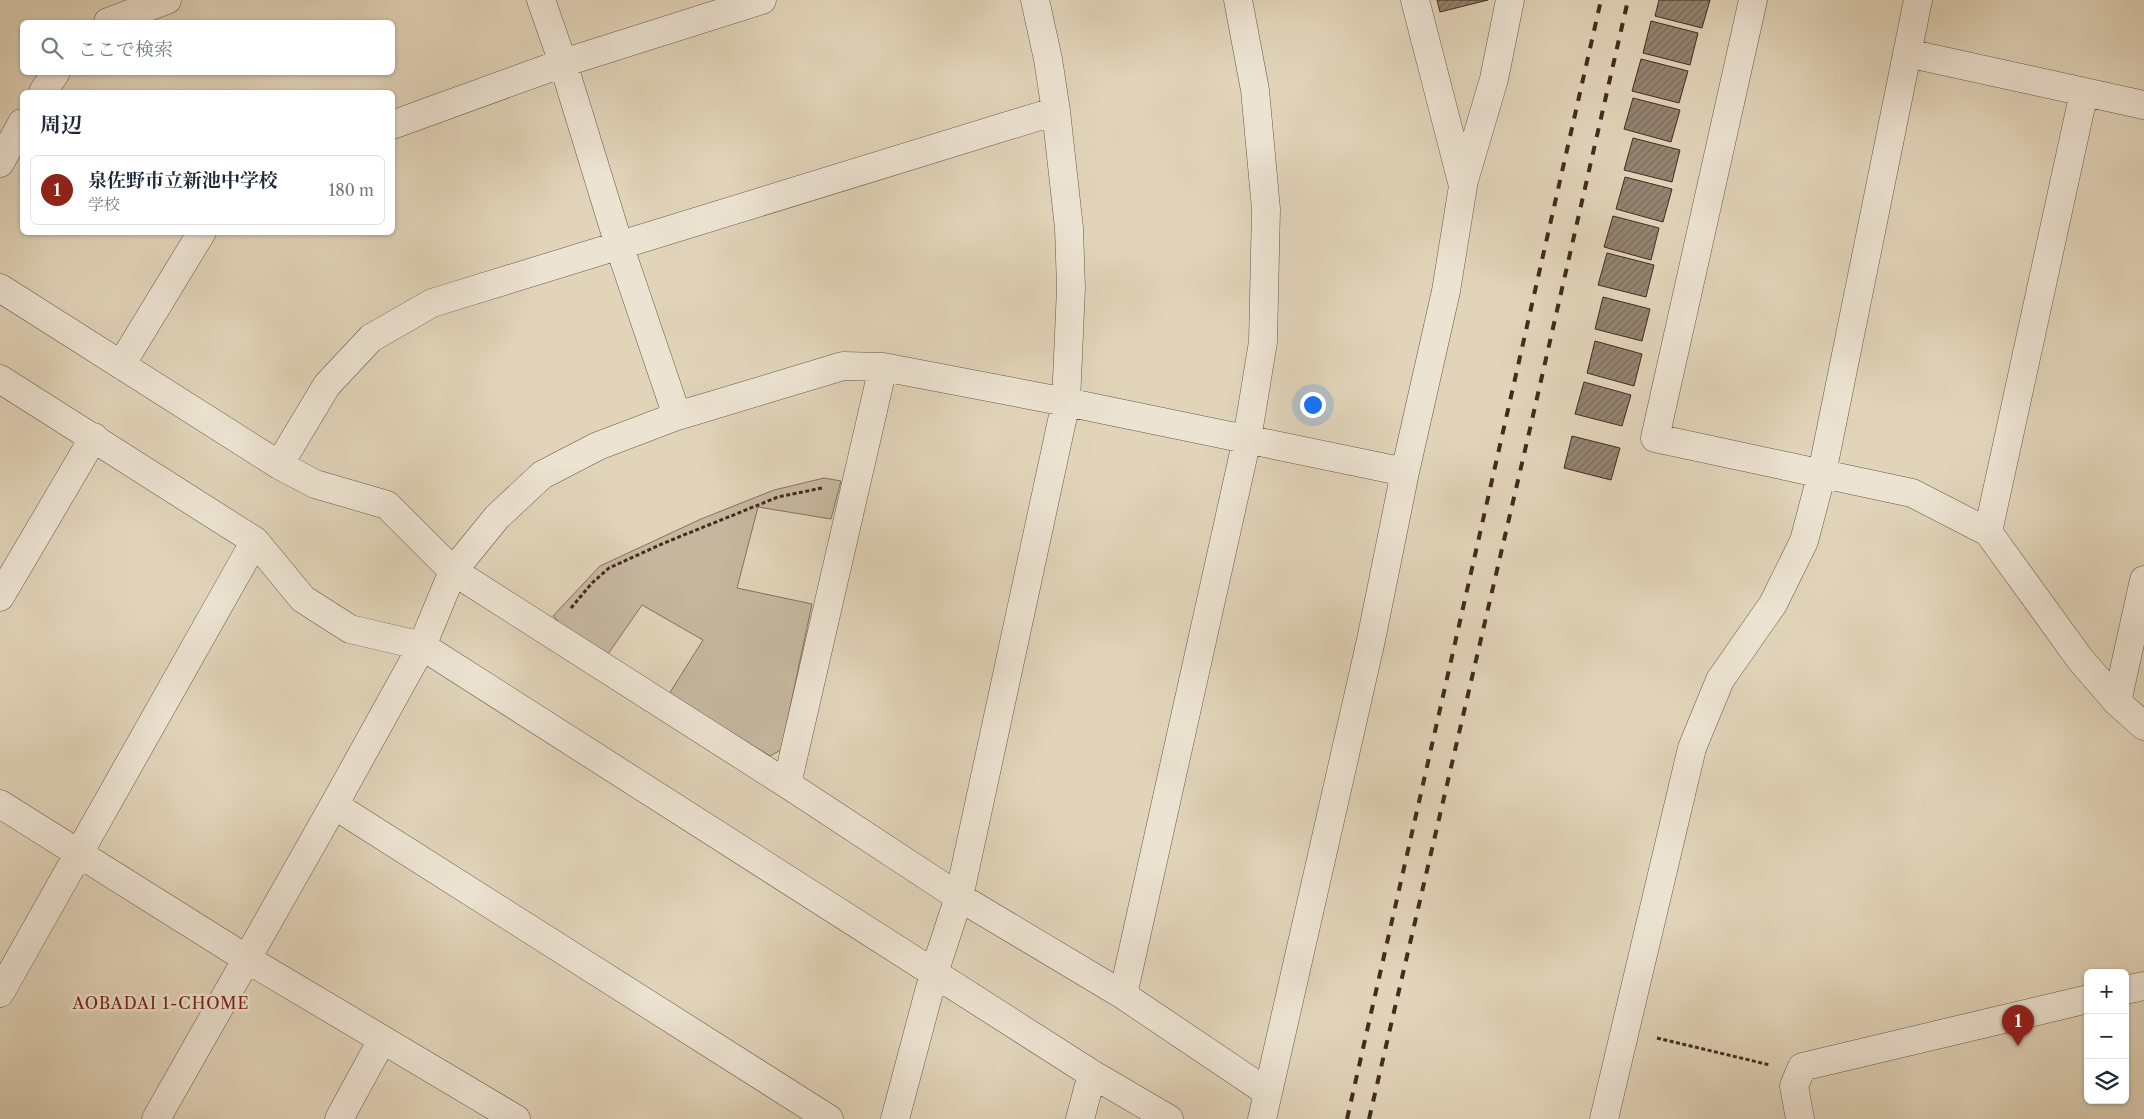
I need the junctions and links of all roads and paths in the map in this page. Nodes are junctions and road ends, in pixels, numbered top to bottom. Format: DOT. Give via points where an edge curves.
graph roads {
  1 [pos="167,0"];
  2 [pos="541,0"];
  3 [pos="762,0"];
  4 [pos="1035,0"];
  5 [pos="1238,0"];
  6 [pos="1415,0"];
  7 [pos="1510,0"];
  8 [pos="1753,0"];
  9 [pos="1918,0"];
  10 [pos="113,20"];
  11 [pos="1907,53"];
  12 [pos="563,63"];
  13 [pos="54,75"];
  14 [pos="44,90"];
  15 [pos="2084,92"];
  16 [pos="2144,106"];
  17 [pos="1056,111"];
  18 [pos="395,124"];
  19 [pos="20,127"];
  20 [pos="0,163"];
  21 [pos="1462,186"];
  22 [pos="200,235"];
  23 [pos="619,245"];
  24 [pos="0,288"];
  25 [pos="121,365"];
  26 [pos="884,367"];
  27 [pos="0,379"];
  28 [pos="1066,402"];
  29 [pos="677,416"];
  30 [pos="94,437"];
  31 [pos="1247,439"];
  32 [pos="279,465"];
  33 [pos="1405,472"];
  34 [pos="1822,473"];
  35 [pos="825,487"];
  36 [pos="1988,532"];
  37 [pos="255,541"];
  38 [pos="453,571"];
  39 [pos="2144,580"];
  40 [pos="0,597"];
  41 [pos="550,633"];
  42 [pos="422,646"];
  43 [pos="2117,702"];
  44 [pos="2144,726"];
  45 [pos="787,784"];
  46 [pos="0,804"];
  47 [pos="334,805"];
  48 [pos="80,853"];
  49 [pos="959,897"];
  50 [pos="247,959"];
  51 [pos="934,973"];
  52 [pos="2144,986"];
  53 [pos="2129,989"];
  54 [pos="0,993"];
  55 [pos="1123,995"];
  56 [pos="2084,1000"];
  57 [pos="1625,1030"];
  58 [pos="382,1040"];
  59 [pos="1799,1073"];
  60 [pos="1092,1074"];
  61 [pos="1267,1092"];
  62 [pos="156,1119"];
  63 [pos="339,1119"];
  64 [pos="516,1119"];
  65 [pos="829,1119"];
  66 [pos="894,1119"];
  67 [pos="1080,1119"];
  68 [pos="1169,1119"];
  69 [pos="1262,1119"];
  70 [pos="1604,1119"];
  71 [pos="1800,1119"];
  1 -- 10 [label="street"];
  2 -- 12 [label="street"];
  3 -- 12 [label="street"];
  4 -- 17 [label="street"];
  5 -- 31 [label="street" via="1256,90 1266,209 1263,342"];
  6 -- 21 [label="street"];
  7 -- 21 [label="street" via="1494,80"];
  8 -- 34 [label="street" via="1655,438"];
  9 -- 11 [label="street"];
  11 -- 15 [label="street"];
  11 -- 34 [label="street"];
  12 -- 18 [label="street"];
  12 -- 23 [label="street"];
  13 -- 14 [label="street"];
  15 -- 16 [label="street"];
  15 -- 36 [label="street"];
  17 -- 23 [label="street"];
  17 -- 28 [label="street" via="1069,228 1071,288"];
  19 -- 20 [label="street"];
  21 -- 33 [label="street" via="1446,291"];
  22 -- 25 [label="street"];
  23 -- 29 [label="street"];
  23 -- 32 [label="street" via="432,302 370,338 327,385"];
  24 -- 25 [label="street"];
  25 -- 32 [label="street"];
  26 -- 28 [label="street"];
  26 -- 29 [label="street" via="843,366"];
  26 -- 45 [label="street"];
  27 -- 30 [label="street"];
  28 -- 31 [label="street"];
  28 -- 49 [label="street"];
  29 -- 38 [label="street" via="598,446 542,475 496,517"];
  30 -- 37 [label="street"];
  30 -- 40 [label="street"];
  31 -- 33 [label="street"];
  31 -- 55 [label="street"];
  32 -- 38 [label="street" via="316,484 387,505"];
  33 -- 61 [label="street" via="1371,640"];
  34 -- 36 [label="street" via="1912,494"];
  34 -- 57 [label="street" via="1804,541 1773,604 1720,680 1692,748"];
  35 -- 41 [label="path" via="778,497 609,568 592,583"];
  36 -- 43 [label="street" via="2080,658"];
  37 -- 42 [label="street" via="303,599 350,629"];
  37 -- 48 [label="street"];
  38 -- 41 [label="street"];
  38 -- 42 [label="street"];
  39 -- 43 [label="street"];
  41 -- 45 [label="street"];
  42 -- 47 [label="street"];
  42 -- 51 [label="street"];
  43 -- 44 [label="street"];
  45 -- 49 [label="street"];
  46 -- 48 [label="street"];
  47 -- 50 [label="street"];
  47 -- 65 [label="street"];
  48 -- 50 [label="street"];
  48 -- 54 [label="street"];
  49 -- 51 [label="street"];
  49 -- 55 [label="street"];
  50 -- 58 [label="street"];
  50 -- 62 [label="street"];
  51 -- 60 [label="street"];
  51 -- 66 [label="street"];
  52 -- 53 [label="street"];
  55 -- 61 [label="street"];
  56 -- 59 [label="street" via="1802,1067"];
  57 -- 59 [label="path"];
  57 -- 70 [label="street"];
  58 -- 63 [label="street"];
  58 -- 64 [label="street"];
  59 -- 71 [label="street" via="1794,1086"];
  60 -- 67 [label="street"];
  60 -- 68 [label="street"];
  61 -- 69 [label="street"];
}
